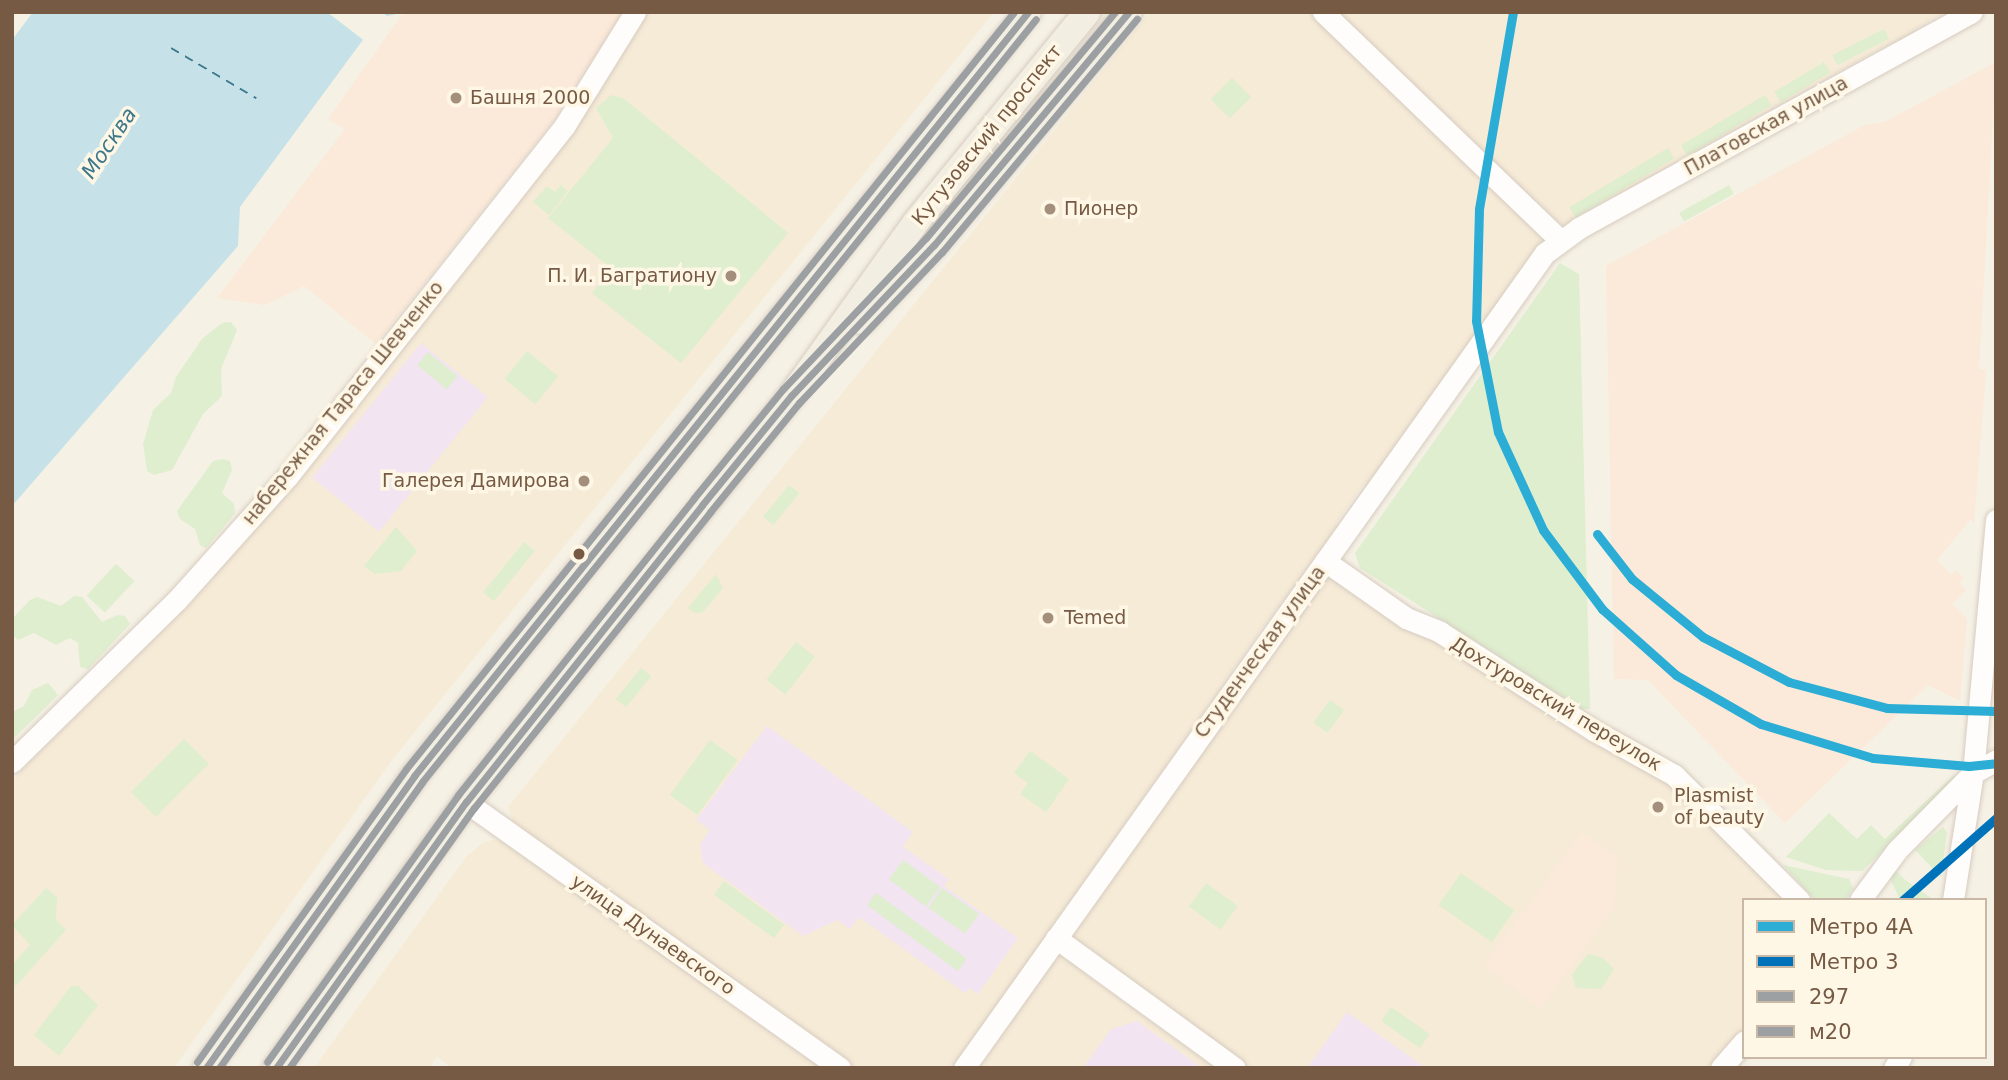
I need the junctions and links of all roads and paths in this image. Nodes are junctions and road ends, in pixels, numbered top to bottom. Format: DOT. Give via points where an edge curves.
graph roads {
  1 [pos="635,12"];
  2 [pos="1028,12"];
  3 [pos="1087,12"];
  4 [pos="1129,12"];
  5 [pos="1323,12"];
  6 [pos="1972,12"];
  7 [pos="1560,240"];
  8 [pos="791,396"];
  9 [pos="1996,520"];
  10 [pos="1325,561"];
  11 [pos="1996,760"];
  12 [pos="12,762"];
  13 [pos="1973,773"];
  14 [pos="466,802"];
  15 [pos="1797,898"];
  16 [pos="1861,898"];
  17 [pos="1953,898"];
  18 [pos="1056,938"];
  19 [pos="1742,1044"];
  20 [pos="206,1068"];
  21 [pos="276,1068"];
  22 [pos="841,1068"];
  23 [pos="964,1068"];
  24 [pos="1235,1068"];
  25 [pos="1721,1068"];
  1 -- 12 [label="street, набережная Тараса Шевченко" via="565,125 288,476 177,600"];
  2 -- 20 [label="main road" via="414,776"];
  3 -- 8 [label="main road, Кутузовский проспект" via="916,222"];
  4 -- 8 [label="main road, Кутузовский проспект" via="934,245"];
  5 -- 7 [label="street"];
  6 -- 7 [label="street, Платовская улица"];
  7 -- 10 [label="street, Студенческая улица" via="1542,258"];
  8 -- 14 [label="main road, Кутузовский проспект"];
  9 -- 13 [label="street"];
  10 -- 15 [label="street, Дохтуровский переулок" via="1406,618 1440,632 1595,732 1674,775"];
  10 -- 18 [label="street, Студенческая улица"];
  11 -- 13 [label="street"];
  13 -- 16 [label="street" via="1897,849"];
  13 -- 17 [label="street"];
  14 -- 21 [label="main road, Кутузовский проспект"];
  14 -- 22 [label="street, улица Дунаевского"];
  18 -- 23 [label="street, Студенческая улица"];
  18 -- 24 [label="street"];
  19 -- 25 [label="street"];
}
